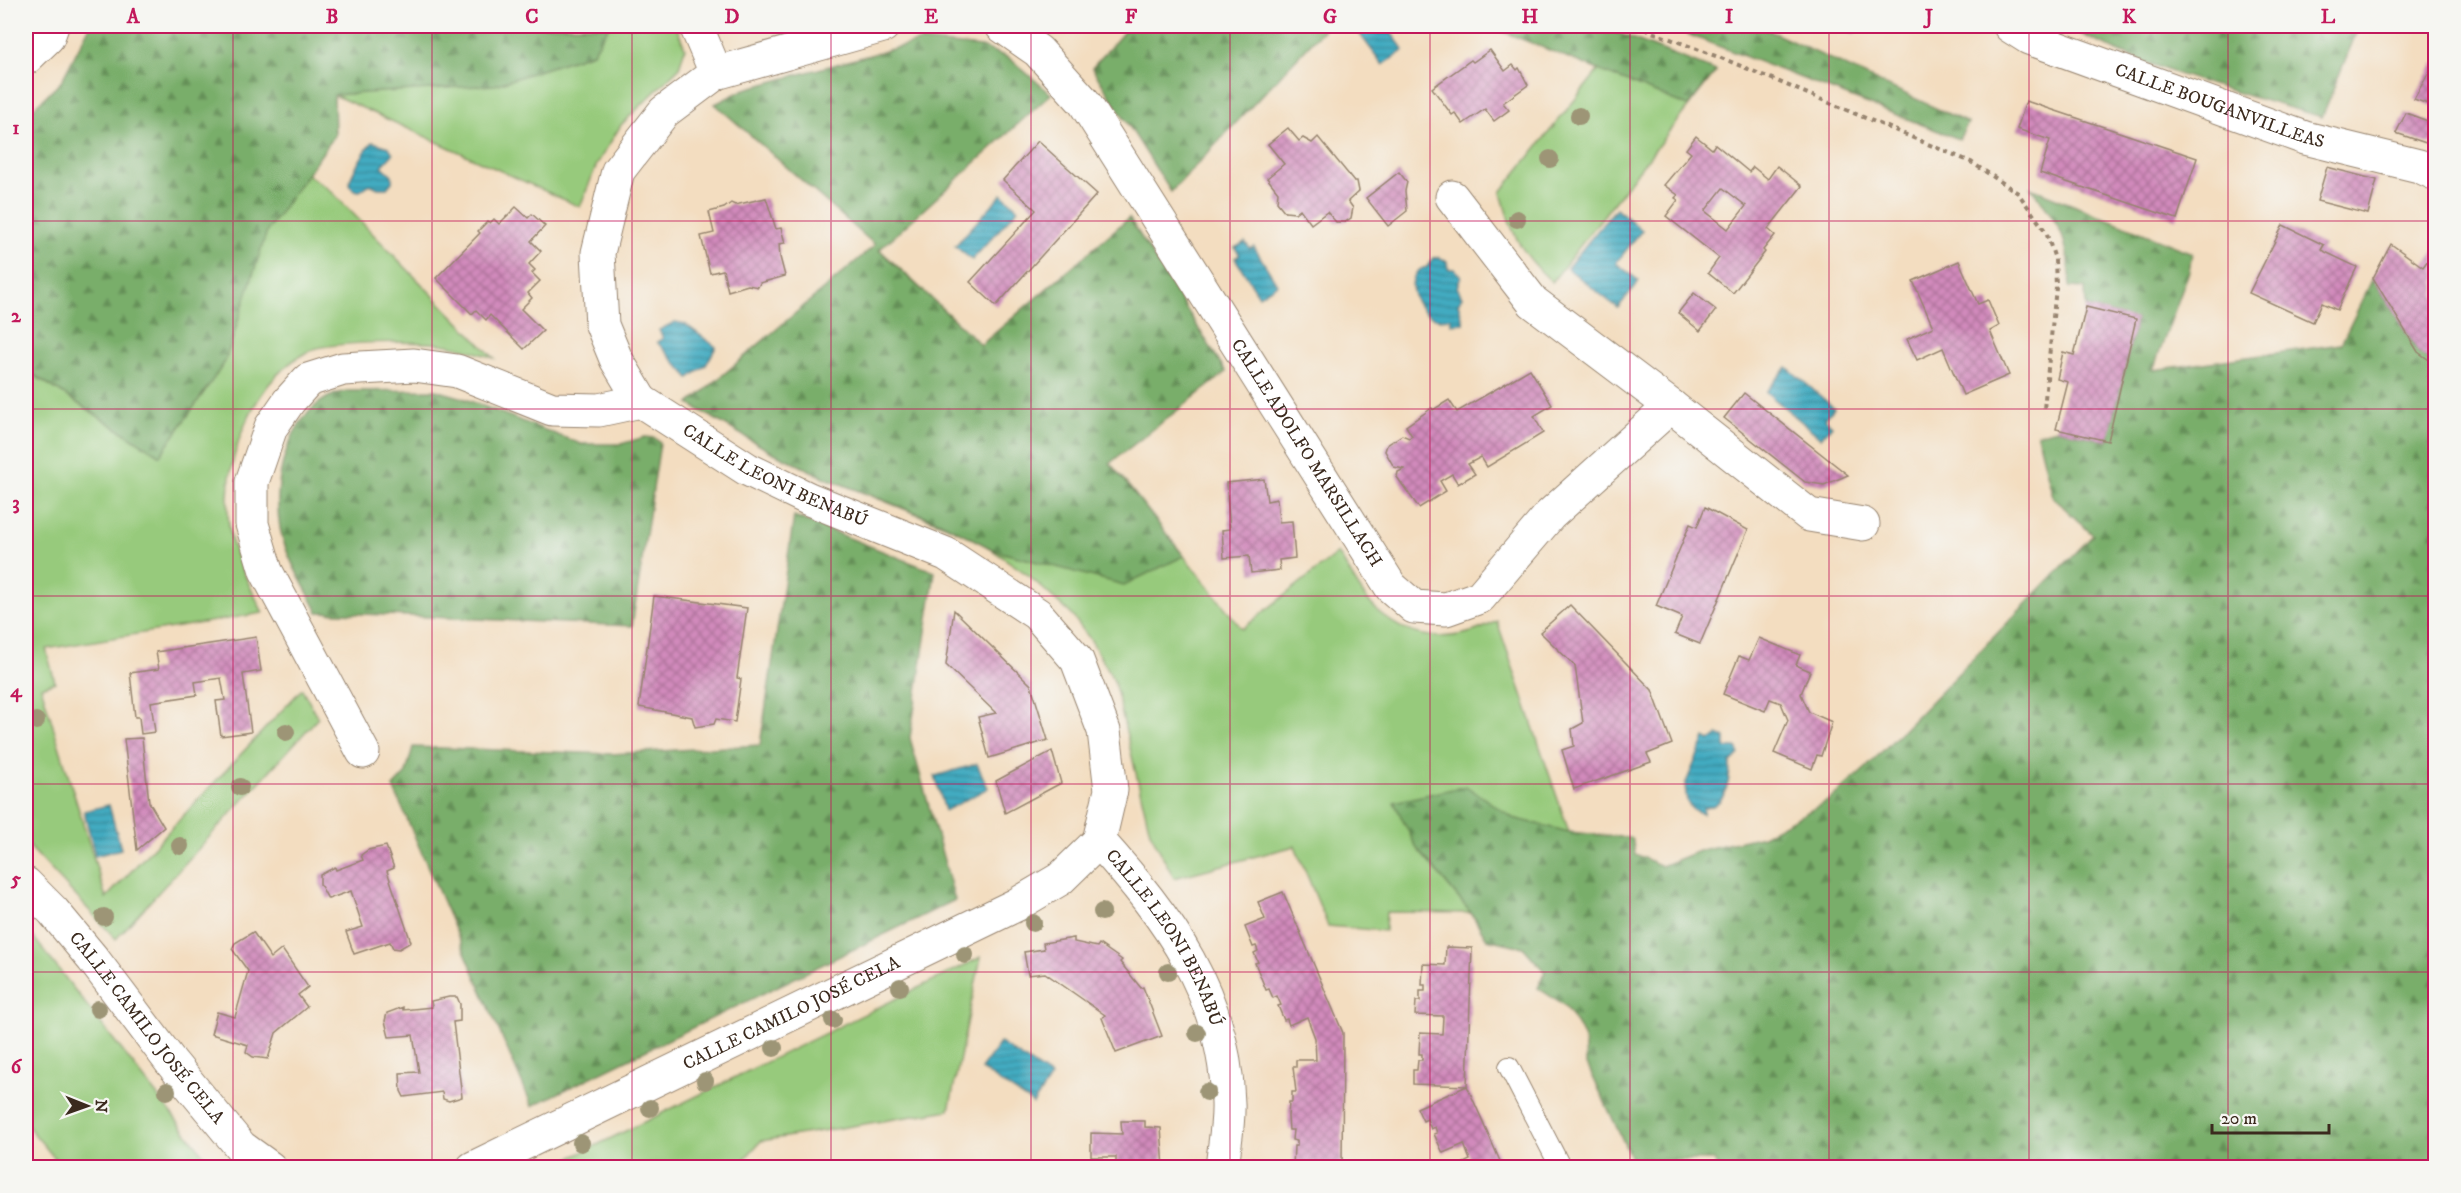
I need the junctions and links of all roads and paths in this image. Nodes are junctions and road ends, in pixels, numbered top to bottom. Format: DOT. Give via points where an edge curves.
graph roads {
  1 [pos="52,26"];
  2 [pos="696,26"];
  3 [pos="884,26"];
  4 [pos="1002,26"];
  5 [pos="1636,26"];
  6 [pos="2010,26"];
  7 [pos="26,58"];
  8 [pos="716,73"];
  9 [pos="2436,174"];
  10 [pos="1452,196"];
  11 [pos="641,401"];
  12 [pos="1671,406"];
  13 [pos="2044,409"];
  14 [pos="1863,524"];
  15 [pos="363,752"];
  16 [pos="1099,841"];
  17 [pos="26,884"];
  18 [pos="1509,1067"];
  19 [pos="270,1167"];
  20 [pos="473,1167"];
  21 [pos="1222,1167"];
  22 [pos="1562,1167"];
  1 -- 7 [label="street" via="48,37"];
  2 -- 8 [label="street"];
  3 -- 8 [label="street"];
  4 -- 12 [label="street, CALLE ADOLFO MARSILLACH" via="1038,51 1084,102 1391,587 1414,607 1446,609 1480,597 1550,515"];
  5 -- 13 [label="path" via="1971,162 2019,193 2046,232 2055,259 2056,287"];
  6 -- 9 [label="street, CALLE BOUGANVILLEAS" via="2029,38 2305,138 2419,166"];
  8 -- 11 [label="street" via="664,111 618,171 598,253 602,325 616,359"];
  10 -- 12 [label="street" via="1533,302"];
  11 -- 15 [label="street" via="599,410 552,409 457,371 414,365 343,369 308,380 289,401 271,427 252,482 252,524 266,571"];
  11 -- 16 [label="street, CALLE LEONI BENABÚ" via="747,469 808,499 946,554 1037,614 1077,660 1104,731 1111,790"];
  12 -- 14 [label="street" via="1809,515"];
  16 -- 20 [label="street, CALLE CAMILO JOSÉ CELA" via="1060,879 1016,905"];
  16 -- 21 [label="street, CALLE LEONI BENABÚ" via="1146,893 1195,970 1211,1004 1223,1056 1228,1104"];
  17 -- 19 [label="street, CALLE CAMILO JOSÉ CELA" via="60,919 241,1146"];
  18 -- 22 [label="lane"];
}
